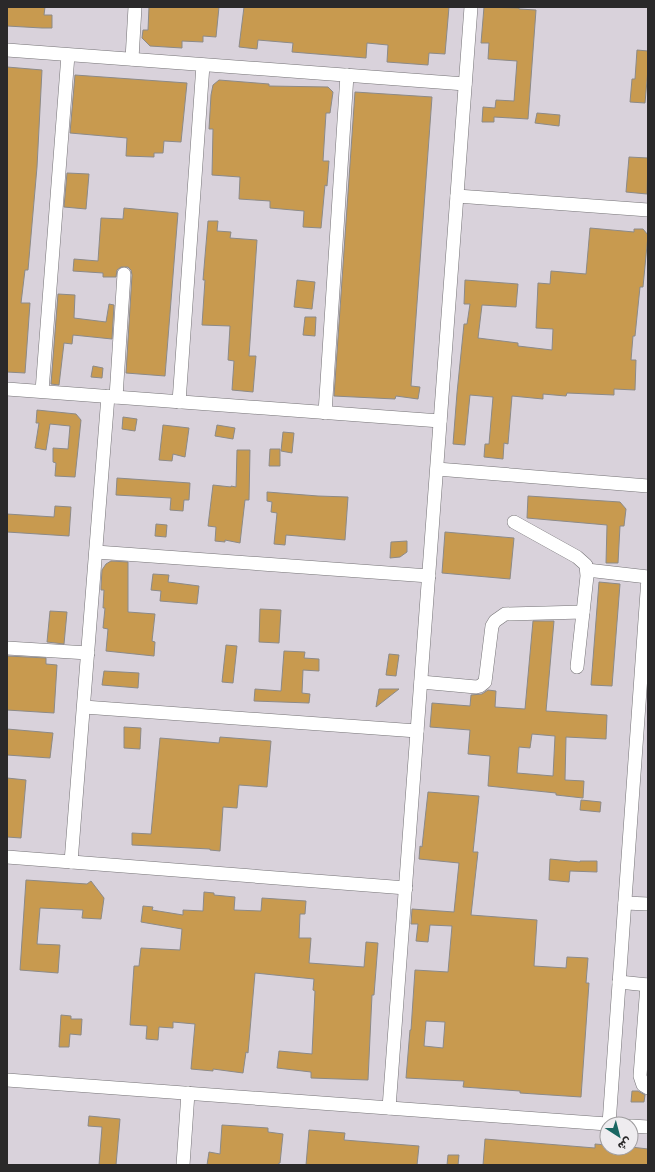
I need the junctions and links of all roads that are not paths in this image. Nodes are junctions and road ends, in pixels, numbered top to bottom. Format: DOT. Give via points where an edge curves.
graph roads {
  1 [pos="135,7"];
  2 [pos="471,7"];
  3 [pos="7,50"];
  4 [pos="68,55"];
  5 [pos="132,59"];
  6 [pos="203,65"];
  7 [pos="347,75"];
  8 [pos="466,84"];
  9 [pos="457,196"];
  10 [pos="648,210"];
  11 [pos="124,274"];
  12 [pos="7,389"];
  13 [pos="42,392"];
  14 [pos="112,397"];
  15 [pos="179,402"];
  16 [pos="325,413"];
  17 [pos="440,421"];
  18 [pos="437,469"];
  19 [pos="648,486"];
  20 [pos="514,522"];
  21 [pos="96,552"];
  22 [pos="587,570"];
  23 [pos="429,576"];
  24 [pos="648,577"];
  25 [pos="583,612"];
  26 [pos="7,648"];
  27 [pos="88,654"];
  28 [pos="577,667"];
  29 [pos="421,682"];
  30 [pos="84,707"];
  31 [pos="417,731"];
  32 [pos="7,857"];
  33 [pos="72,862"];
  34 [pos="406,888"];
  35 [pos="625,903"];
  36 [pos="648,904"];
  37 [pos="619,982"];
  38 [pos="648,985"];
  39 [pos="7,1080"];
  40 [pos="648,1088"];
  41 [pos="188,1093"];
  42 [pos="389,1108"];
  43 [pos="609,1116"];
  44 [pos="599,1123"];
  45 [pos="183,1165"];
  1 -- 5 [label="street"];
  2 -- 8 [label="street"];
  3 -- 4 [label="street"];
  4 -- 5 [label="street"];
  4 -- 13 [label="street"];
  5 -- 6 [label="street"];
  6 -- 7 [label="street"];
  6 -- 15 [label="street"];
  7 -- 8 [label="street"];
  7 -- 16 [label="street"];
  8 -- 9 [label="street"];
  9 -- 10 [label="street"];
  9 -- 17 [label="street"];
  11 -- 14 [label="street"];
  12 -- 13 [label="street"];
  13 -- 14 [label="street"];
  14 -- 15 [label="street"];
  14 -- 21 [label="street"];
  15 -- 16 [label="street"];
  16 -- 17 [label="street"];
  17 -- 18 [label="street"];
  18 -- 19 [label="street"];
  18 -- 23 [label="street"];
  20 -- 22 [label="street" via="578,557 586,565"];
  21 -- 23 [label="street"];
  21 -- 27 [label="street"];
  22 -- 24 [label="street"];
  22 -- 25 [label="street"];
  23 -- 29 [label="street"];
  24 -- 35 [label="street"];
  25 -- 28 [label="street"];
  25 -- 29 [label="street" via="505,614 492,626 483,685 476,687"];
  26 -- 27 [label="street"];
  27 -- 30 [label="street"];
  29 -- 31 [label="street"];
  30 -- 31 [label="street"];
  30 -- 33 [label="street"];
  31 -- 34 [label="street"];
  32 -- 33 [label="street"];
  33 -- 34 [label="street"];
  34 -- 42 [label="street"];
  35 -- 36 [label="street"];
  35 -- 37 [label="street"];
  37 -- 38 [label="street"];
  37 -- 43 [label="street"];
  38 -- 40 [label="street" via="640,1076 643,1085"];
  39 -- 41 [label="street"];
  41 -- 42 [label="street"];
  41 -- 45 [label="street"];
  42 -- 44 [label="street"];
}
